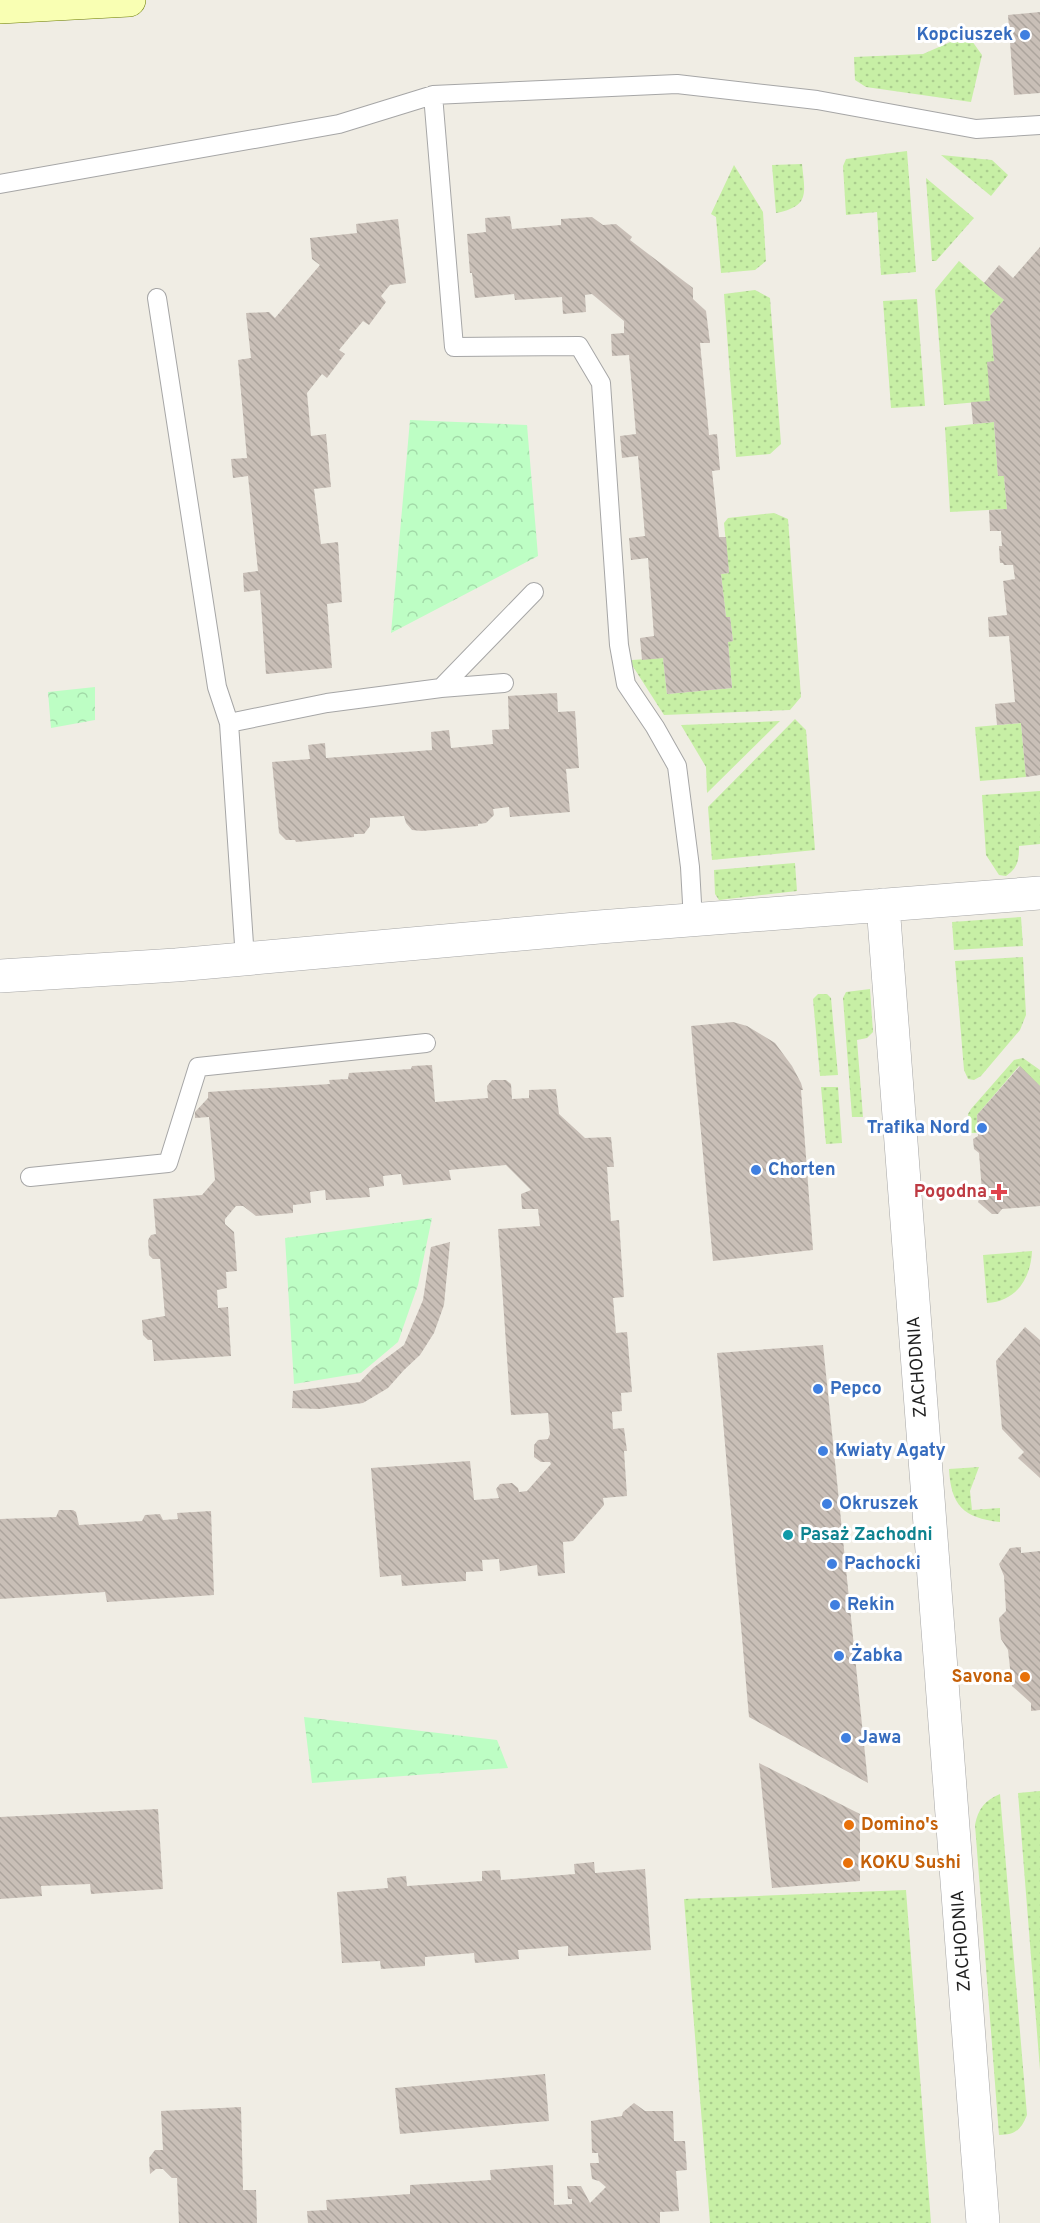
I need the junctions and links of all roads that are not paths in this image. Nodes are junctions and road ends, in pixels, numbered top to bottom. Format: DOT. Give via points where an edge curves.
graph roads {
  1 [pos="129,0"];
  2 [pos="0,7"];
  3 [pos="433,95"];
  4 [pos="1040,125"];
  5 [pos="0,184"];
  6 [pos="157,298"];
  7 [pos="534,592"];
  8 [pos="504,683"];
  9 [pos="441,688"];
  10 [pos="229,723"];
  11 [pos="1040,893"];
  12 [pos="883,905"];
  13 [pos="693,921"];
  14 [pos="245,959"];
  15 [pos="0,976"];
  16 [pos="426,1043"];
  17 [pos="30,1177"];
  18 [pos="983,2223"];
  1 -- 2 [label="main road"];
  3 -- 4 [label="lane" via="677,84 817,100 976,129"];
  3 -- 5 [label="lane" via="339,124"];
  3 -- 13 [label="lane" via="454,347 579,346 601,382 621,655 626,684 677,766"];
  6 -- 10 [label="lane" via="217,687"];
  7 -- 9 [label="lane"];
  8 -- 9 [label="lane"];
  9 -- 10 [label="lane" via="327,703"];
  10 -- 14 [label="lane"];
  11 -- 12 [label="street"];
  12 -- 13 [label="street"];
  12 -- 18 [label="street, ZACHODNIA"];
  13 -- 14 [label="street"];
  14 -- 15 [label="street"];
  16 -- 17 [label="lane" via="198,1067 168,1163"];
}
